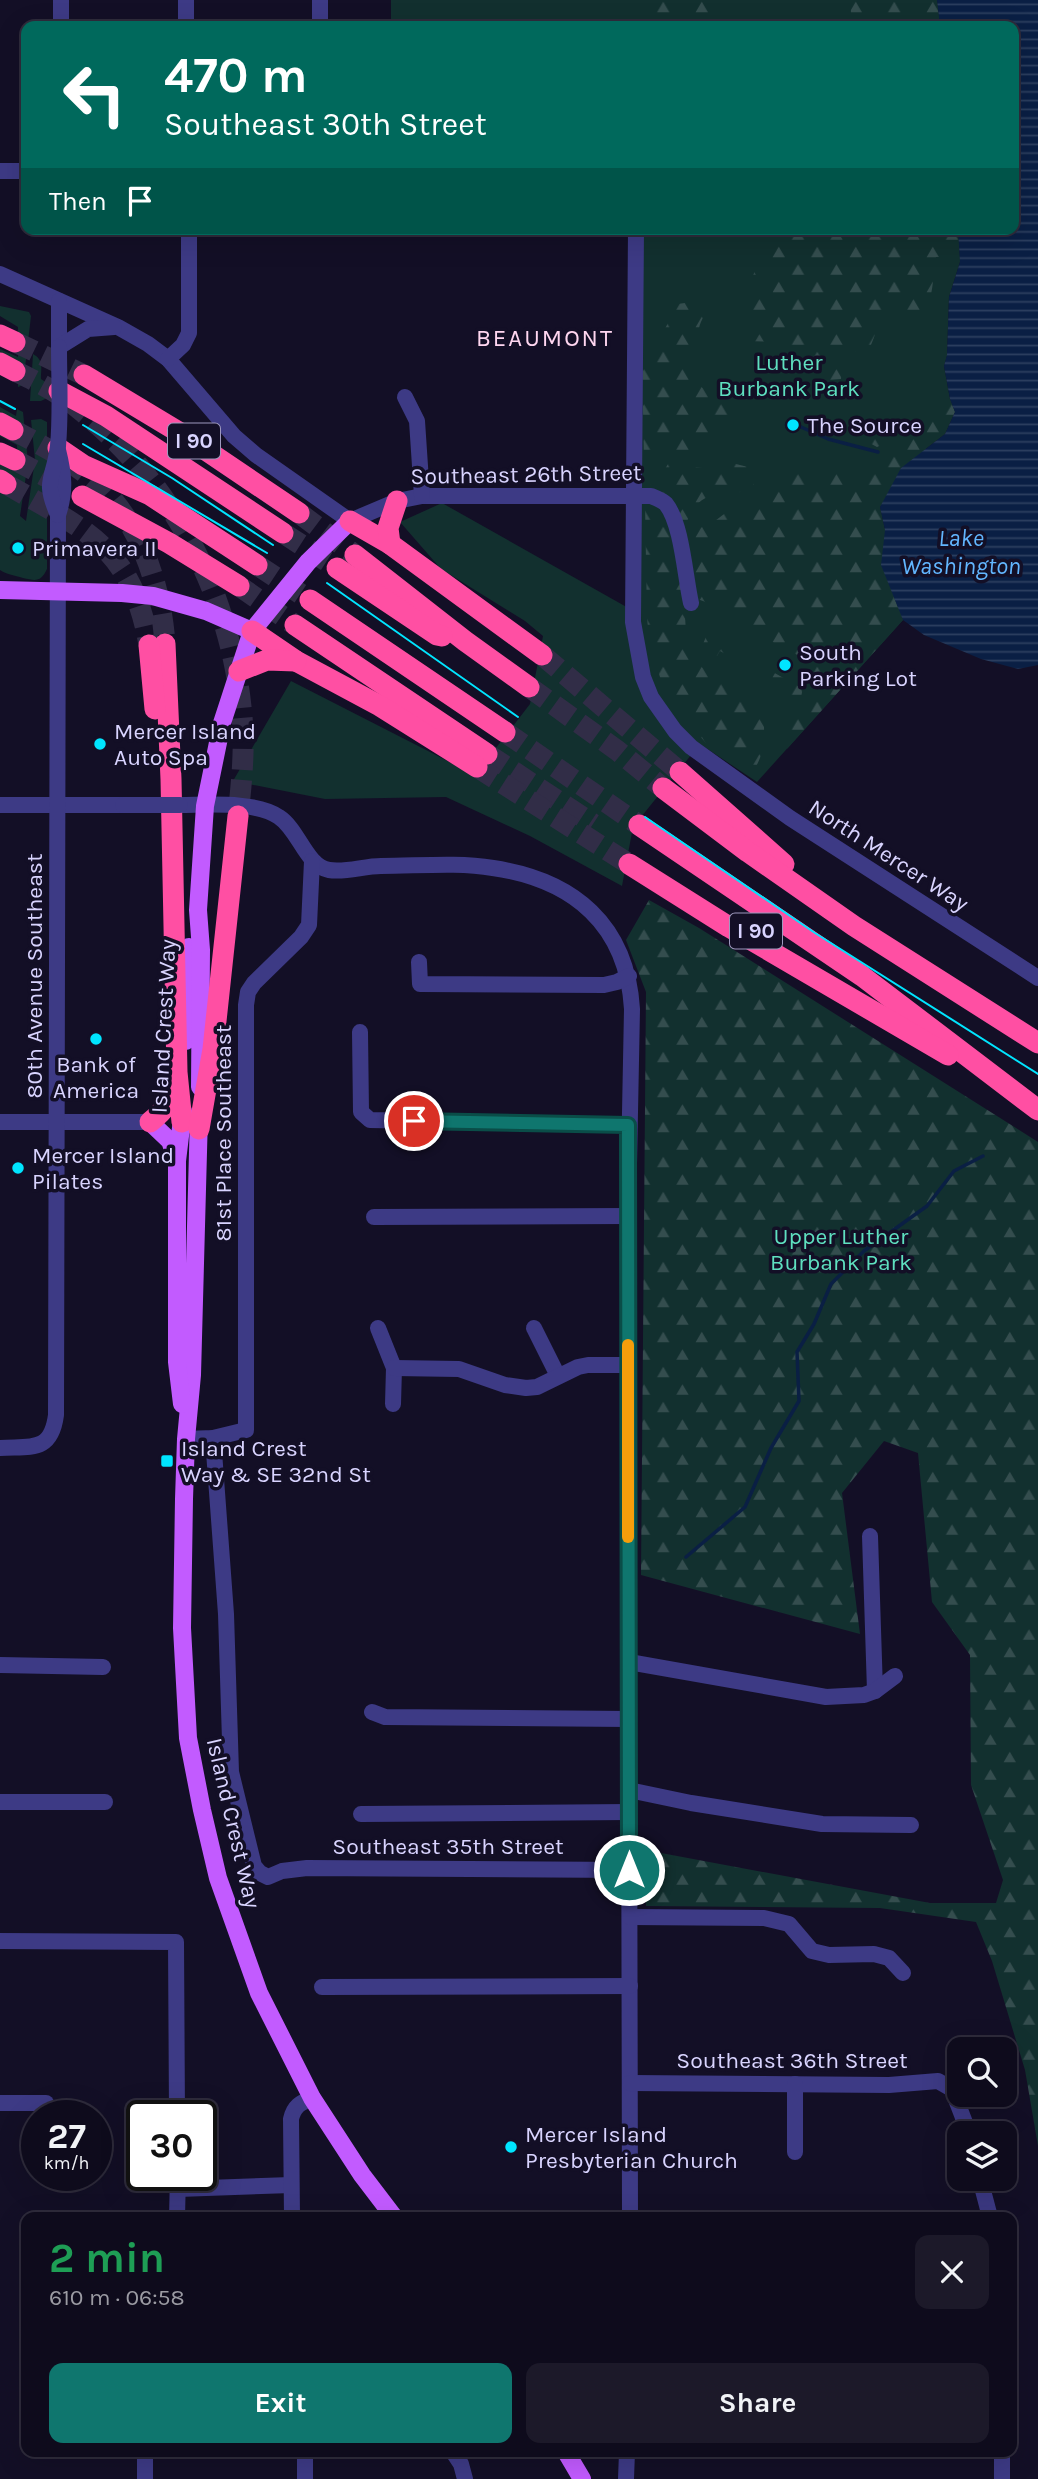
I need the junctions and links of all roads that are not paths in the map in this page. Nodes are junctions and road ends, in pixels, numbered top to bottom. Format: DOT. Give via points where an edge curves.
graph roads {
  1 [pos="61,0"];
  2 [pos="186,0"];
  3 [pos="320,0"];
  4 [pos="61,21"];
  5 [pos="186,21"];
  6 [pos="320,21"];
  7 [pos="0,171"];
  8 [pos="21,171"];
  9 [pos="190,235"];
  10 [pos="636,235"];
  11 [pos="0,274"];
  12 [pos="59,301"];
  13 [pos="118,327"];
  14 [pos="60,347"];
  15 [pos="168,359"];
  16 [pos="84,376"];
  17 [pos="59,391"];
  18 [pos="405,397"];
  19 [pos="58,448"];
  20 [pos="82,496"];
  21 [pos="422,496"];
  22 [pos="633,496"];
  23 [pos="397,501"];
  24 [pos="299,513"];
  25 [pos="351,521"];
  26 [pos="283,533"];
  27 [pos="390,544"];
  28 [pos="355,555"];
  29 [pos="257,565"];
  30 [pos="337,568"];
  31 [pos="239,586"];
  32 [pos="0,590"];
  33 [pos="58,590"];
  34 [pos="310,600"];
  35 [pos="691,603"];
  36 [pos="295,625"];
  37 [pos="252,631"];
  38 [pos="465,641"];
  39 [pos="157,645"];
  40 [pos="542,655"];
  41 [pos="296,661"];
  42 [pos="239,671"];
  43 [pos="529,687"];
  44 [pos="505,732"];
  45 [pos="680,772"];
  46 [pos="663,789"];
  47 [pos="0,805"];
  48 [pos="57,805"];
  49 [pos="205,806"];
  50 [pos="237,816"];
  51 [pos="639,825"];
  52 [pos="630,856"];
  53 [pos="312,860"];
  54 [pos="854,926"];
  55 [pos="419,962"];
  56 [pos="629,976"];
  57 [pos="1038,978"];
  58 [pos="360,1032"];
  59 [pos="1038,1043"];
  60 [pos="177,1072"];
  61 [pos="1038,1111"];
  62 [pos="0,1122"];
  63 [pos="57,1122"];
  64 [pos="149,1122"];
  65 [pos="191,1125"];
  66 [pos="628,1125"];
  67 [pos="177,1161"];
  68 [pos="628,1216"];
  69 [pos="374,1217"];
  70 [pos="378,1328"];
  71 [pos="534,1328"];
  72 [pos="628,1365"];
  73 [pos="394,1367"];
  74 [pos="558,1376"];
  75 [pos="393,1404"];
  76 [pos="213,1438"];
  77 [pos="186,1439"];
  78 [pos="0,1448"];
  79 [pos="870,1536"];
  80 [pos="629,1662"];
  81 [pos="0,1665"];
  82 [pos="103,1667"];
  83 [pos="895,1676"];
  84 [pos="875,1691"];
  85 [pos="372,1712"];
  86 [pos="629,1719"];
  87 [pos="629,1790"];
  88 [pos="0,1802"];
  89 [pos="105,1802"];
  90 [pos="629,1812"];
  91 [pos="360,1814"];
  92 [pos="911,1825"];
  93 [pos="629,1870"];
  94 [pos="629,1917"];
  95 [pos="0,1941"];
  96 [pos="903,1973"];
  97 [pos="630,1986"];
  98 [pos="322,1987"];
  99 [pos="630,2083"];
  100 [pos="795,2084"];
  101 [pos="313,2098"];
  102 [pos="177,2100"];
  103 [pos="0,2103"];
  104 [pos="21,2103"];
  105 [pos="964,2121"];
  106 [pos="795,2151"];
  107 [pos="217,2183"];
  108 [pos="291,2185"];
  109 [pos="178,2191"];
  110 [pos="983,2191"];
  111 [pos="177,2212"];
  112 [pos="292,2212"];
  113 [pos="390,2212"];
  114 [pos="630,2212"];
  115 [pos="989,2212"];
  116 [pos="145,2457"];
  117 [pos="305,2457"];
  118 [pos="456,2457"];
  119 [pos="569,2457"];
  120 [pos="627,2457"];
  121 [pos="1002,2457"];
  122 [pos="145,2479"];
  123 [pos="305,2479"];
  124 [pos="465,2479"];
  125 [pos="583,2479"];
  126 [pos="626,2479"];
  127 [pos="1002,2479"];
  1 -- 4 [label="street"];
  2 -- 5 [label="street"];
  3 -- 6 [label="street"];
  7 -- 8 [label="street"];
  9 -- 15 [label="street" via="188,333"];
  10 -- 22 [label="street, North Mercer Way"];
  11 -- 12 [label="street"];
  12 -- 13 [label="street"];
  12 -- 14 [label="street, 80th Avenue Southeast"];
  13 -- 14 [label="street" via="88,329"];
  13 -- 15 [label="street"];
  14 -- 17 [label="street, 80th Avenue Southeast, bridge"];
  15 -- 25 [label="street" via="234,436"];
  16 -- 24 [label="highway, I 90" via="182,434"];
  17 -- 19 [label="street, 80th Avenue Southeast, bridge"];
  17 -- 26 [label="highway" via="128,430"];
  18 -- 21 [label="street" via="417,422"];
  19 -- 29 [label="highway" via="83,465 150,495"];
  19 -- 33 [label="street, 80th Avenue Southeast, bridge" via="50,477 58,522"];
  20 -- 31 [label="highway"];
  21 -- 22 [label="street, Southeast 26th Street"];
  21 -- 23 [label="street, Southeast 26th Street"];
  22 -- 35 [label="street, Southeast 26th Street" via="659,499 674,519"];
  22 -- 57 [label="street, North Mercer Way" via="633,622 643,677 675,731 718,768 790,818"];
  23 -- 25 [label="street, Southeast 26th Street"];
  23 -- 27 [label="highway" via="388,528"];
  25 -- 27 [label="highway"];
  25 -- 37 [label="main road, Southeast 26th Street" via="307,562"];
  27 -- 40 [label="highway"];
  28 -- 38 [label="highway"];
  30 -- 38 [label="highway" via="437,635"];
  32 -- 33 [label="main road"];
  33 -- 37 [label="main road" via="153,596 206,611"];
  33 -- 48 [label="street, 80th Avenue Southeast"];
  34 -- 44 [label="highway"];
  36 -- 41 [label="highway" via="482,761"];
  37 -- 41 [label="highway"];
  37 -- 42 [label="main road, Island Crest Way"];
  38 -- 43 [label="highway"];
  39 -- 60 [label="highway" via="174,924"];
  41 -- 42 [label="highway" via="267,660"];
  42 -- 49 [label="main road, Island Crest Way" via="222,723"];
  45 -- 54 [label="highway"];
  46 -- 54 [label="highway, I 90"];
  47 -- 48 [label="street"];
  48 -- 49 [label="street, bridge"];
  48 -- 63 [label="street, 80th Avenue Southeast"];
  49 -- 53 [label="street" via="254,808 279,817 292,828"];
  49 -- 65 [label="main road, Island Crest Way"];
  50 -- 65 [label="highway" via="213,1049"];
  51 -- 61 [label="highway" via="862,976"];
  52 -- 61 [label="highway" via="729,927"];
  53 -- 56 [label="street" via="329,870 492,867 521,873 563,889 586,905 616,944"];
  53 -- 76 [label="street, 81st Place Southeast" via="309,925 248,992 246,1430"];
  54 -- 59 [label="highway, I 90"];
  55 -- 56 [label="street" via="420,984 604,985"];
  56 -- 66 [label="street"];
  58 -- 66 [label="street" via="361,1112 370,1120"];
  60 -- 64 [label="highway" via="173,1097"];
  60 -- 65 [label="highway"];
  62 -- 63 [label="street"];
  63 -- 64 [label="street"];
  63 -- 78 [label="street, 80th Avenue Southeast" via="56,1415 52,1436 34,1446"];
  64 -- 67 [label="main road" via="170,1141"];
  65 -- 67 [label="main road, Island Crest Way"];
  65 -- 77 [label="main road, Island Crest Way" via="192,1375"];
  66 -- 68 [label="street"];
  67 -- 77 [label="main road, Island Crest Way" via="177,1362"];
  68 -- 69 [label="street"];
  68 -- 72 [label="street"];
  70 -- 73 [label="street"];
  71 -- 74 [label="street"];
  72 -- 74 [label="street" via="588,1365"];
  72 -- 80 [label="street"];
  73 -- 74 [label="street" via="459,1369 526,1388"];
  73 -- 75 [label="street"];
  76 -- 77 [label="street"];
  76 -- 93 [label="street, Southeast 35th Street" via="226,1614 231,1772 254,1866 260,1873 268,1877 307,1868"];
  77 -- 101 [label="main road, Island Crest Way" via="182,1628 188,1738 218,1878 241,1947 259,1993"];
  79 -- 84 [label="street"];
  80 -- 84 [label="street" via="826,1698"];
  80 -- 86 [label="street"];
  81 -- 82 [label="street"];
  83 -- 84 [label="street"];
  85 -- 86 [label="street" via="385,1717"];
  86 -- 87 [label="street"];
  87 -- 90 [label="street"];
  87 -- 92 [label="street" via="822,1824"];
  88 -- 89 [label="street"];
  90 -- 91 [label="street"];
  90 -- 93 [label="street"];
  93 -- 94 [label="street"];
  94 -- 96 [label="street" via="764,1918 789,1924 812,1951 874,1954 889,1958"];
  94 -- 97 [label="street"];
  95 -- 102 [label="street" via="176,1942"];
  97 -- 98 [label="street"];
  97 -- 99 [label="street"];
  99 -- 100 [label="street, Southeast 36th Street"];
  99 -- 114 [label="street"];
  100 -- 105 [label="street, Southeast 36th Street" via="938,2081 952,2089"];
  100 -- 106 [label="street"];
  101 -- 108 [label="street" via="293,2110"];
  101 -- 113 [label="main road, Island Crest Way"];
  103 -- 104 [label="street"];
  107 -- 108 [label="street"];
  108 -- 112 [label="street"];
  109 -- 111 [label="street"];
  110 -- 115 [label="street"];
  116 -- 122 [label="street"];
  117 -- 123 [label="street"];
  118 -- 124 [label="street"];
  119 -- 125 [label="main road"];
  120 -- 126 [label="street"];
  121 -- 127 [label="street"];
}
